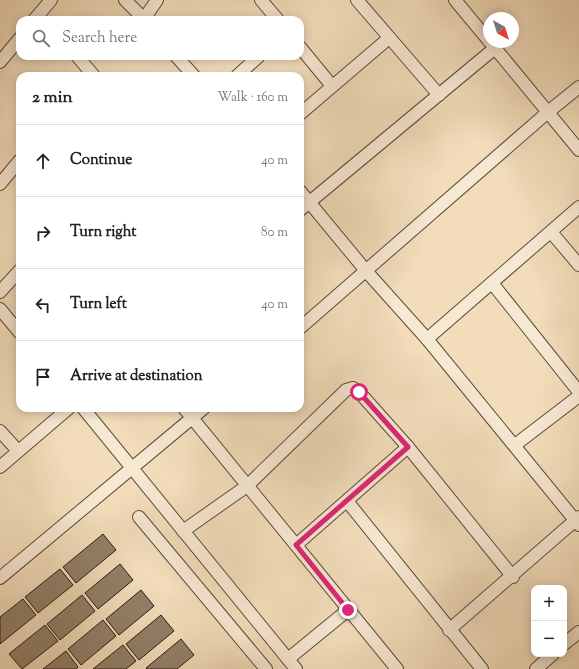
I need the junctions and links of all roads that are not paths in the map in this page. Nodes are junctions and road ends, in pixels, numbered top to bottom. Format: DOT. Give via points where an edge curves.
graph roads {
  1 [pos="51,0"];
  2 [pos="125,0"];
  3 [pos="157,0"];
  4 [pos="261,0"];
  5 [pos="357,0"];
  6 [pos="455,0"];
  7 [pos="41,16"];
  8 [pos="141,16"];
  9 [pos="146,16"];
  10 [pos="275,16"];
  11 [pos="483,34"];
  12 [pos="389,38"];
  13 [pos="16,43"];
  14 [pos="487,48"];
  15 [pos="494,48"];
  16 [pos="304,52"];
  17 [pos="80,60"];
  18 [pos="180,60"];
  19 [pos="255,60"];
  20 [pos="0,62"];
  21 [pos="89,72"];
  22 [pos="190,72"];
  23 [pos="241,72"];
  24 [pos="332,86"];
  25 [pos="579,87"];
  26 [pos="439,95"];
  27 [pos="304,110"];
  28 [pos="548,112"];
  29 [pos="579,150"];
  30 [pos="16,165"];
  31 [pos="0,184"];
  32 [pos="305,207"];
  33 [pos="579,207"];
  34 [pos="551,232"];
  35 [pos="579,265"];
  36 [pos="367,272"];
  37 [pos="16,274"];
  38 [pos="492,283"];
  39 [pos="0,292"];
  40 [pos="0,309"];
  41 [pos="304,325"];
  42 [pos="16,328"];
  43 [pos="427,339"];
  44 [pos="579,392"];
  45 [pos="579,396"];
  46 [pos="64,412"];
  47 [pos="86,412"];
  48 [pos="188,412"];
  49 [pos="199,412"];
  50 [pos="192,417"];
  51 [pos="0,431"];
  52 [pos="515,445"];
  53 [pos="408,447"];
  54 [pos="18,451"];
  55 [pos="0,467"];
  56 [pos="133,468"];
  57 [pos="247,486"];
  58 [pos="346,501"];
  59 [pos="139,517"];
  60 [pos="578,521"];
  61 [pos="183,531"];
  62 [pos="296,545"];
  63 [pos="512,577"];
  64 [pos="0,578"];
  65 [pos="348,610"];
  66 [pos="449,630"];
  67 [pos="579,632"];
  68 [pos="567,642"];
  69 [pos="550,657"];
  70 [pos="288,659"];
  71 [pos="266,669"];
  72 [pos="296,669"];
  73 [pos="398,669"];
  74 [pos="482,669"];
  75 [pos="536,669"];
  1 -- 7 [label="street"];
  2 -- 8 [label="street"];
  3 -- 9 [label="street"];
  4 -- 10 [label="street"];
  5 -- 12 [label="street"];
  6 -- 11 [label="street"];
  12 -- 24 [label="street"];
  12 -- 26 [label="street"];
  13 -- 20 [label="street"];
  14 -- 26 [label="street"];
  15 -- 28 [label="street"];
  16 -- 24 [label="street"];
  17 -- 21 [label="street"];
  18 -- 22 [label="street"];
  19 -- 23 [label="street"];
  24 -- 27 [label="street"];
  25 -- 28 [label="street"];
  26 -- 32 [label="street"];
  28 -- 29 [label="street"];
  28 -- 36 [label="street"];
  30 -- 31 [label="street"];
  32 -- 36 [label="street"];
  33 -- 34 [label="street"];
  34 -- 35 [label="street"];
  34 -- 38 [label="street"];
  36 -- 41 [label="street"];
  36 -- 43 [label="street"];
  37 -- 39 [label="street"];
  38 -- 43 [label="street"];
  38 -- 44 [label="street"];
  40 -- 42 [label="street"];
  43 -- 52 [label="street"];
  45 -- 52 [label="street"];
  46 -- 54 [label="street"];
  47 -- 56 [label="street"];
  48 -- 50 [label="street"];
  49 -- 50 [label="street"];
  50 -- 56 [label="street"];
  50 -- 57 [label="street"];
  51 -- 54 [label="street"];
  52 -- 60 [label="street"];
  53 -- 57 [label="street" via="353,388 346,390"];
  53 -- 58 [label="street"];
  53 -- 63 [label="street"];
  54 -- 55 [label="street"];
  56 -- 61 [label="street"];
  56 -- 64 [label="street"];
  57 -- 61 [label="street"];
  57 -- 62 [label="street"];
  58 -- 62 [label="street"];
  58 -- 66 [label="street"];
  59 -- 71 [label="street"];
  60 -- 63 [label="street"];
  61 -- 70 [label="street"];
  62 -- 65 [label="street"];
  63 -- 66 [label="street"];
  65 -- 70 [label="street"];
  65 -- 73 [label="street"];
  66 -- 74 [label="street"];
  67 -- 68 [label="street"];
  69 -- 75 [label="street"];
  70 -- 72 [label="street"];
}
